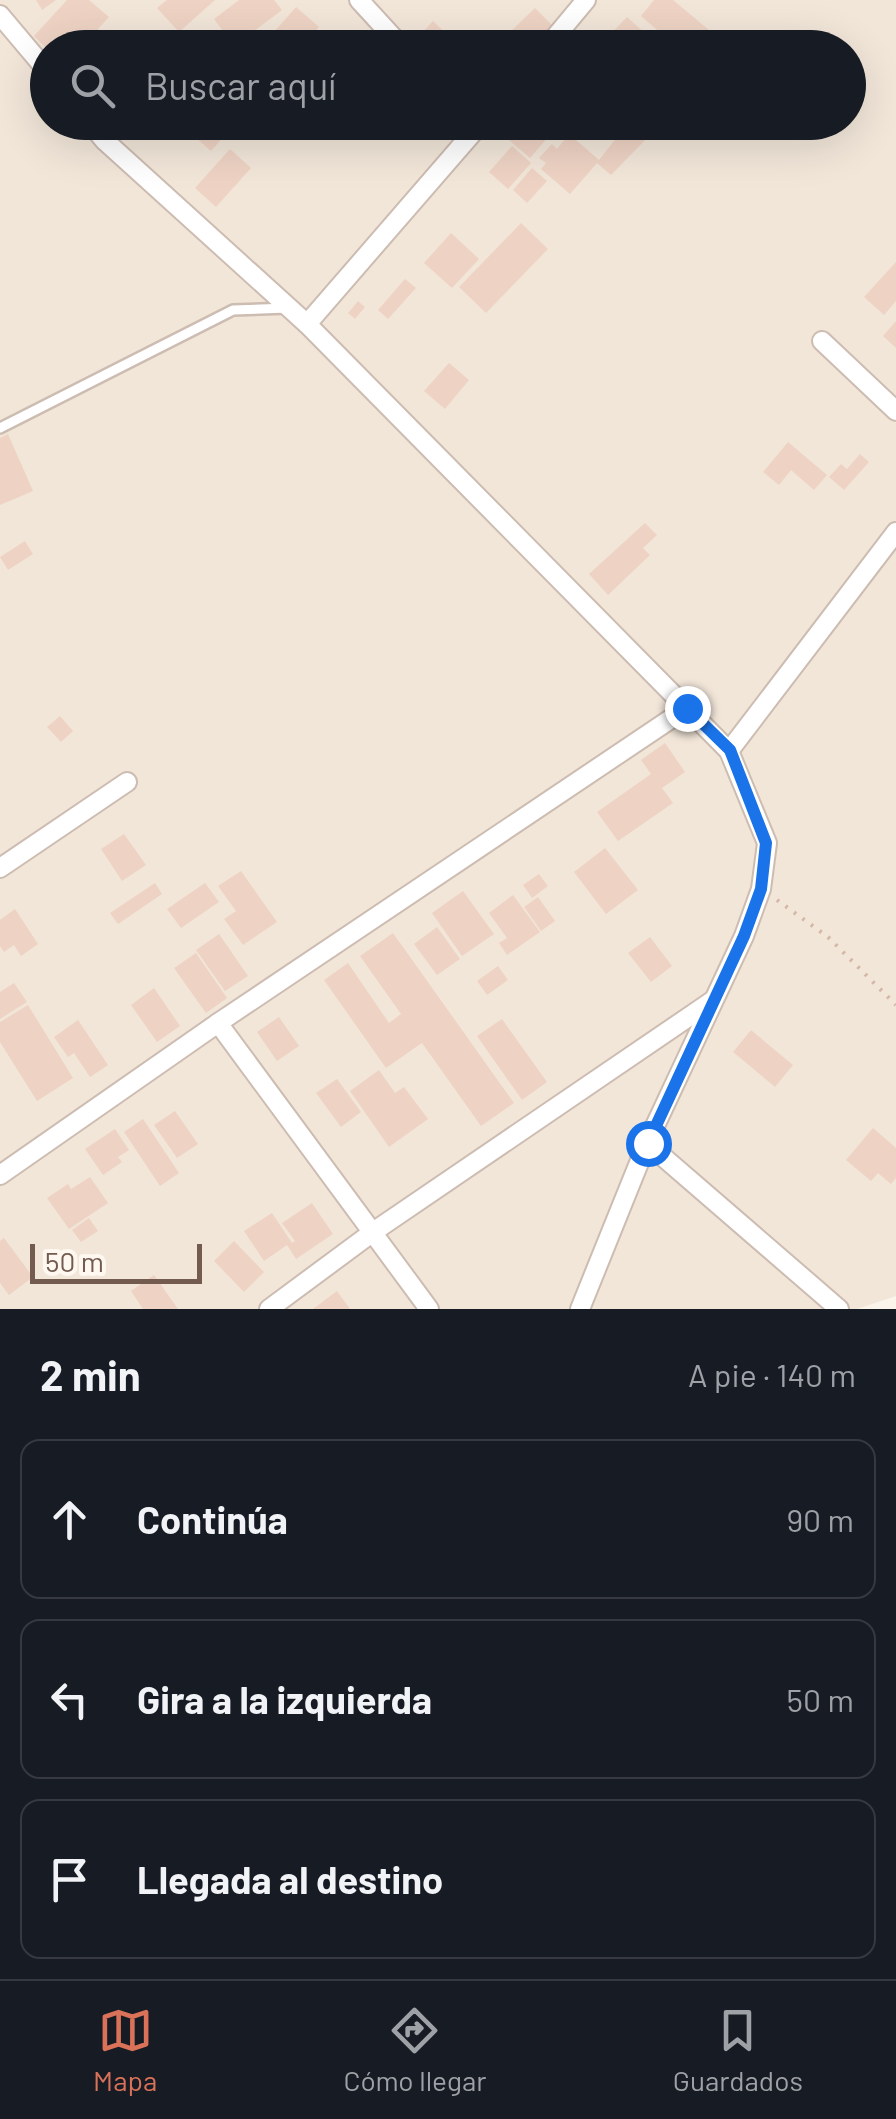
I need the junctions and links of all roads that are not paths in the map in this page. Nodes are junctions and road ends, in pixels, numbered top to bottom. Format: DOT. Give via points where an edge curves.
graph roads {
  1 [pos="358,0"];
  2 [pos="586,0"];
  3 [pos="0,15"];
  4 [pos="386,30"];
  5 [pos="561,30"];
  6 [pos="30,51"];
  7 [pos="104,140"];
  8 [pos="464,140"];
  9 [pos="288,308"];
  10 [pos="306,324"];
  11 [pos="822,341"];
  12 [pos="896,412"];
  13 [pos="0,428"];
  14 [pos="896,532"];
  15 [pos="687,708"];
  16 [pos="730,750"];
  17 [pos="126,782"];
  18 [pos="0,868"];
  19 [pos="712,1001"];
  20 [pos="218,1024"];
  21 [pos="648,1143"];
  22 [pos="0,1175"];
  23 [pos="372,1232"];
  24 [pos="269,1309"];
  25 [pos="429,1309"];
  26 [pos="580,1309"];
  27 [pos="839,1309"];
  1 -- 4 [label="street"];
  2 -- 5 [label="street"];
  3 -- 6 [label="street"];
  7 -- 9 [label="street"];
  8 -- 10 [label="street"];
  9 -- 10 [label="street"];
  9 -- 13 [label="lane" via="232,310"];
  10 -- 15 [label="street"];
  11 -- 12 [label="street"];
  14 -- 16 [label="street"];
  15 -- 16 [label="street"];
  15 -- 20 [label="street"];
  16 -- 19 [label="street" via="766,843 761,889"];
  17 -- 18 [label="street"];
  19 -- 21 [label="street"];
  19 -- 23 [label="street"];
  20 -- 22 [label="street"];
  20 -- 23 [label="street"];
  21 -- 26 [label="street"];
  21 -- 27 [label="street"];
  23 -- 24 [label="street"];
  23 -- 25 [label="street"];
}
